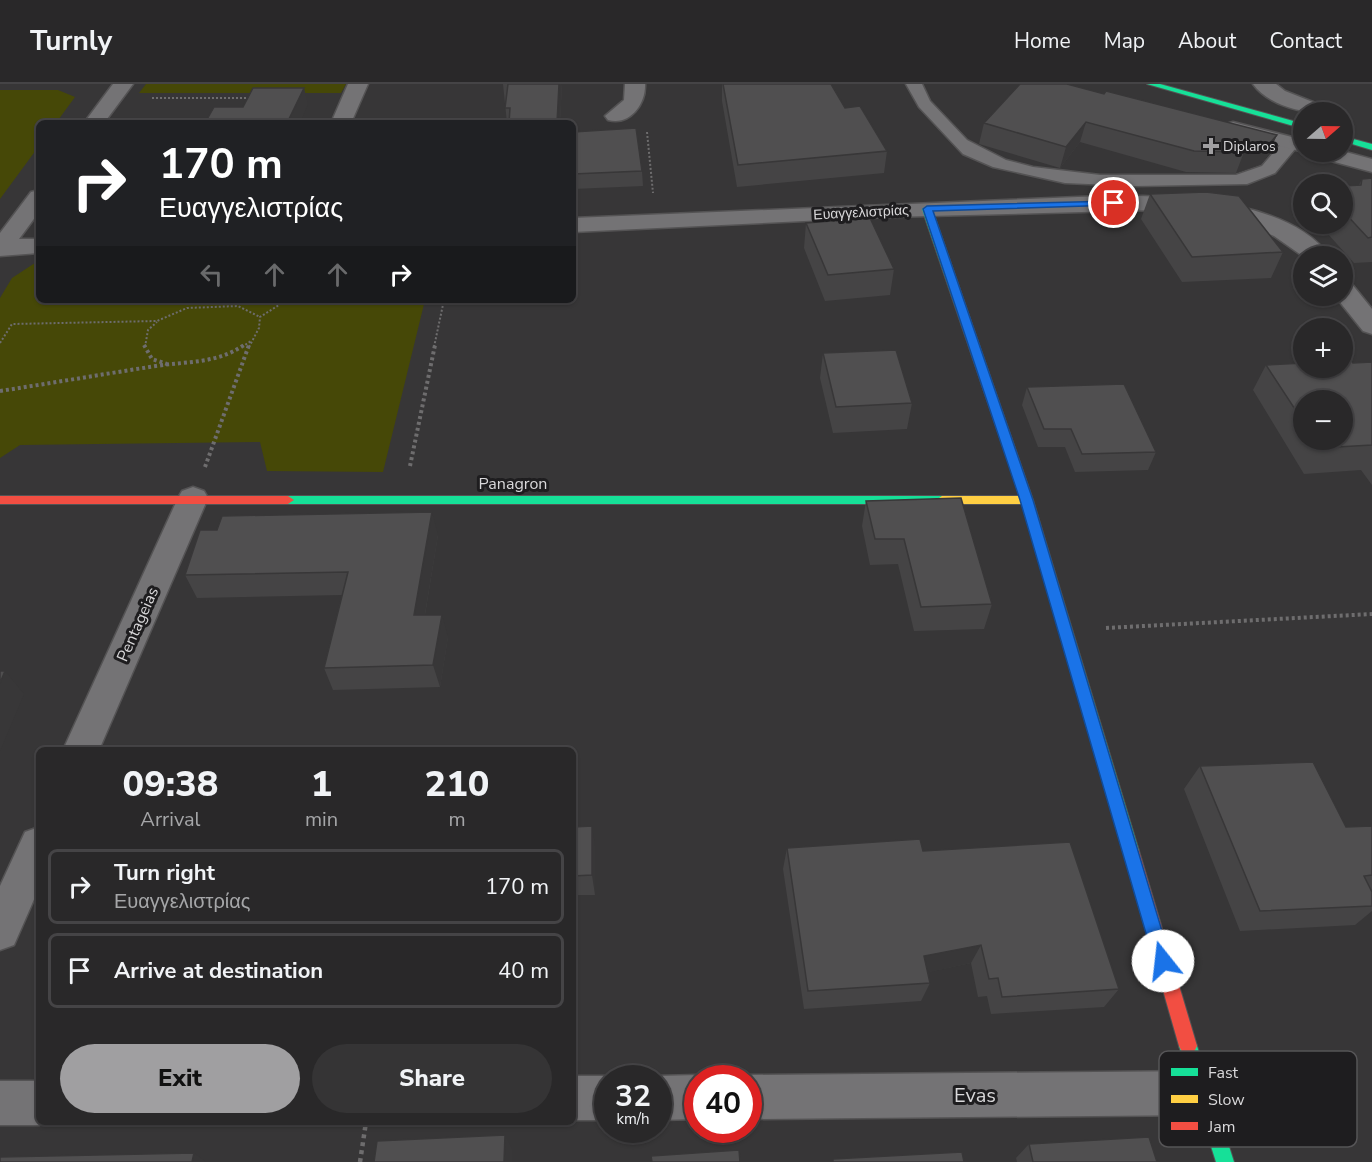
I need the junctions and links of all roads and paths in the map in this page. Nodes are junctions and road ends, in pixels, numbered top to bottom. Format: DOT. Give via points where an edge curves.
graph roads {
  1 [pos="358,84"];
  2 [pos="635,84"];
  3 [pos="914,84"];
  4 [pos="1151,84"];
  5 [pos="1259,90"];
  6 [pos="117,91"];
  7 [pos="256,98"];
  8 [pos="1296,102"];
  9 [pos="1293,104"];
  10 [pos="615,116"];
  11 [pos="96,120"];
  12 [pos="342,120"];
  13 [pos="1217,124"];
  14 [pos="1293,137"];
  15 [pos="1293,138"];
  16 [pos="1353,141"];
  17 [pos="1293,146"];
  18 [pos="1372,147"];
  19 [pos="1353,160"];
  20 [pos="1372,166"];
  21 [pos="36,201"];
  22 [pos="927,209"];
  23 [pos="656,221"];
  24 [pos="576,225"];
  25 [pos="36,246"];
  26 [pos="1307,246"];
  27 [pos="1,248"];
  28 [pos="1353,302"];
  29 [pos="278,303"];
  30 [pos="443,303"];
  31 [pos="260,317"];
  32 [pos="157,321"];
  33 [pos="1372,326"];
  34 [pos="251,340"];
  35 [pos="0,342"];
  36 [pos="167,364"];
  37 [pos="0,391"];
  38 [pos="193,498"];
  39 [pos="404,499"];
  40 [pos="0,500"];
  41 [pos="1027,500"];
  42 [pos="1372,614"];
  43 [pos="1065,630"];
  44 [pos="82,747"];
  45 [pos="36,851"];
  46 [pos="0,931"];
  47 [pos="1189,1051"];
  48 [pos="1159,1094"];
  49 [pos="762,1097"];
  50 [pos="576,1098"];
  51 [pos="594,1098"];
  52 [pos="0,1103"];
  53 [pos="36,1103"];
  54 [pos="366,1125"];
  55 [pos="1220,1147"];
  56 [pos="360,1162"];
  57 [pos="1225,1162"];
  1 -- 12 [label="street"];
  2 -- 10 [label="street" via="636,94 629,109"];
  3 -- 17 [label="lane" via="924,104 969,149 1000,162 1067,179 1253,178 1264,174"];
  4 -- 14 [label="street"];
  5 -- 8 [label="street"];
  5 -- 9 [label="street"];
  6 -- 7 [label="path"];
  6 -- 11 [label="street"];
  10 -- 23 [label="path" via="647,132"];
  13 -- 15 [label="street"];
  16 -- 18 [label="street"];
  19 -- 20 [label="street"];
  21 -- 27 [label="street"];
  22 -- 23 [label="street, Ευαγγελιστρίας"];
  22 -- 26 [label="street, Ευαγγελιστρίας" via="1137,203 1202,207 1246,216"];
  22 -- 41 [label="street"];
  23 -- 24 [label="street, Ευαγγελιστρίας"];
  25 -- 27 [label="street"];
  28 -- 33 [label="street"];
  29 -- 31 [label="path"];
  30 -- 39 [label="path"];
  31 -- 32 [label="path" via="238,306 207,307 187,308"];
  31 -- 34 [label="path" via="259,328"];
  32 -- 35 [label="path" via="12,324"];
  32 -- 36 [label="path" via="148,330 144,345 152,359"];
  34 -- 36 [label="path" via="219,360"];
  34 -- 38 [label="path"];
  36 -- 37 [label="path"];
  38 -- 39 [label="street, Panagron"];
  38 -- 40 [label="street, Panagron"];
  38 -- 44 [label="street, Pentageias"];
  39 -- 41 [label="street, Panagron"];
  41 -- 43 [label="street"];
  42 -- 43 [label="path"];
  43 -- 47 [label="street"];
  45 -- 46 [label="street"];
  48 -- 49 [label="street, Evas"];
  50 -- 51 [label="street"];
  52 -- 53 [label="street"];
  54 -- 56 [label="path"];
  55 -- 57 [label="street"];
}
